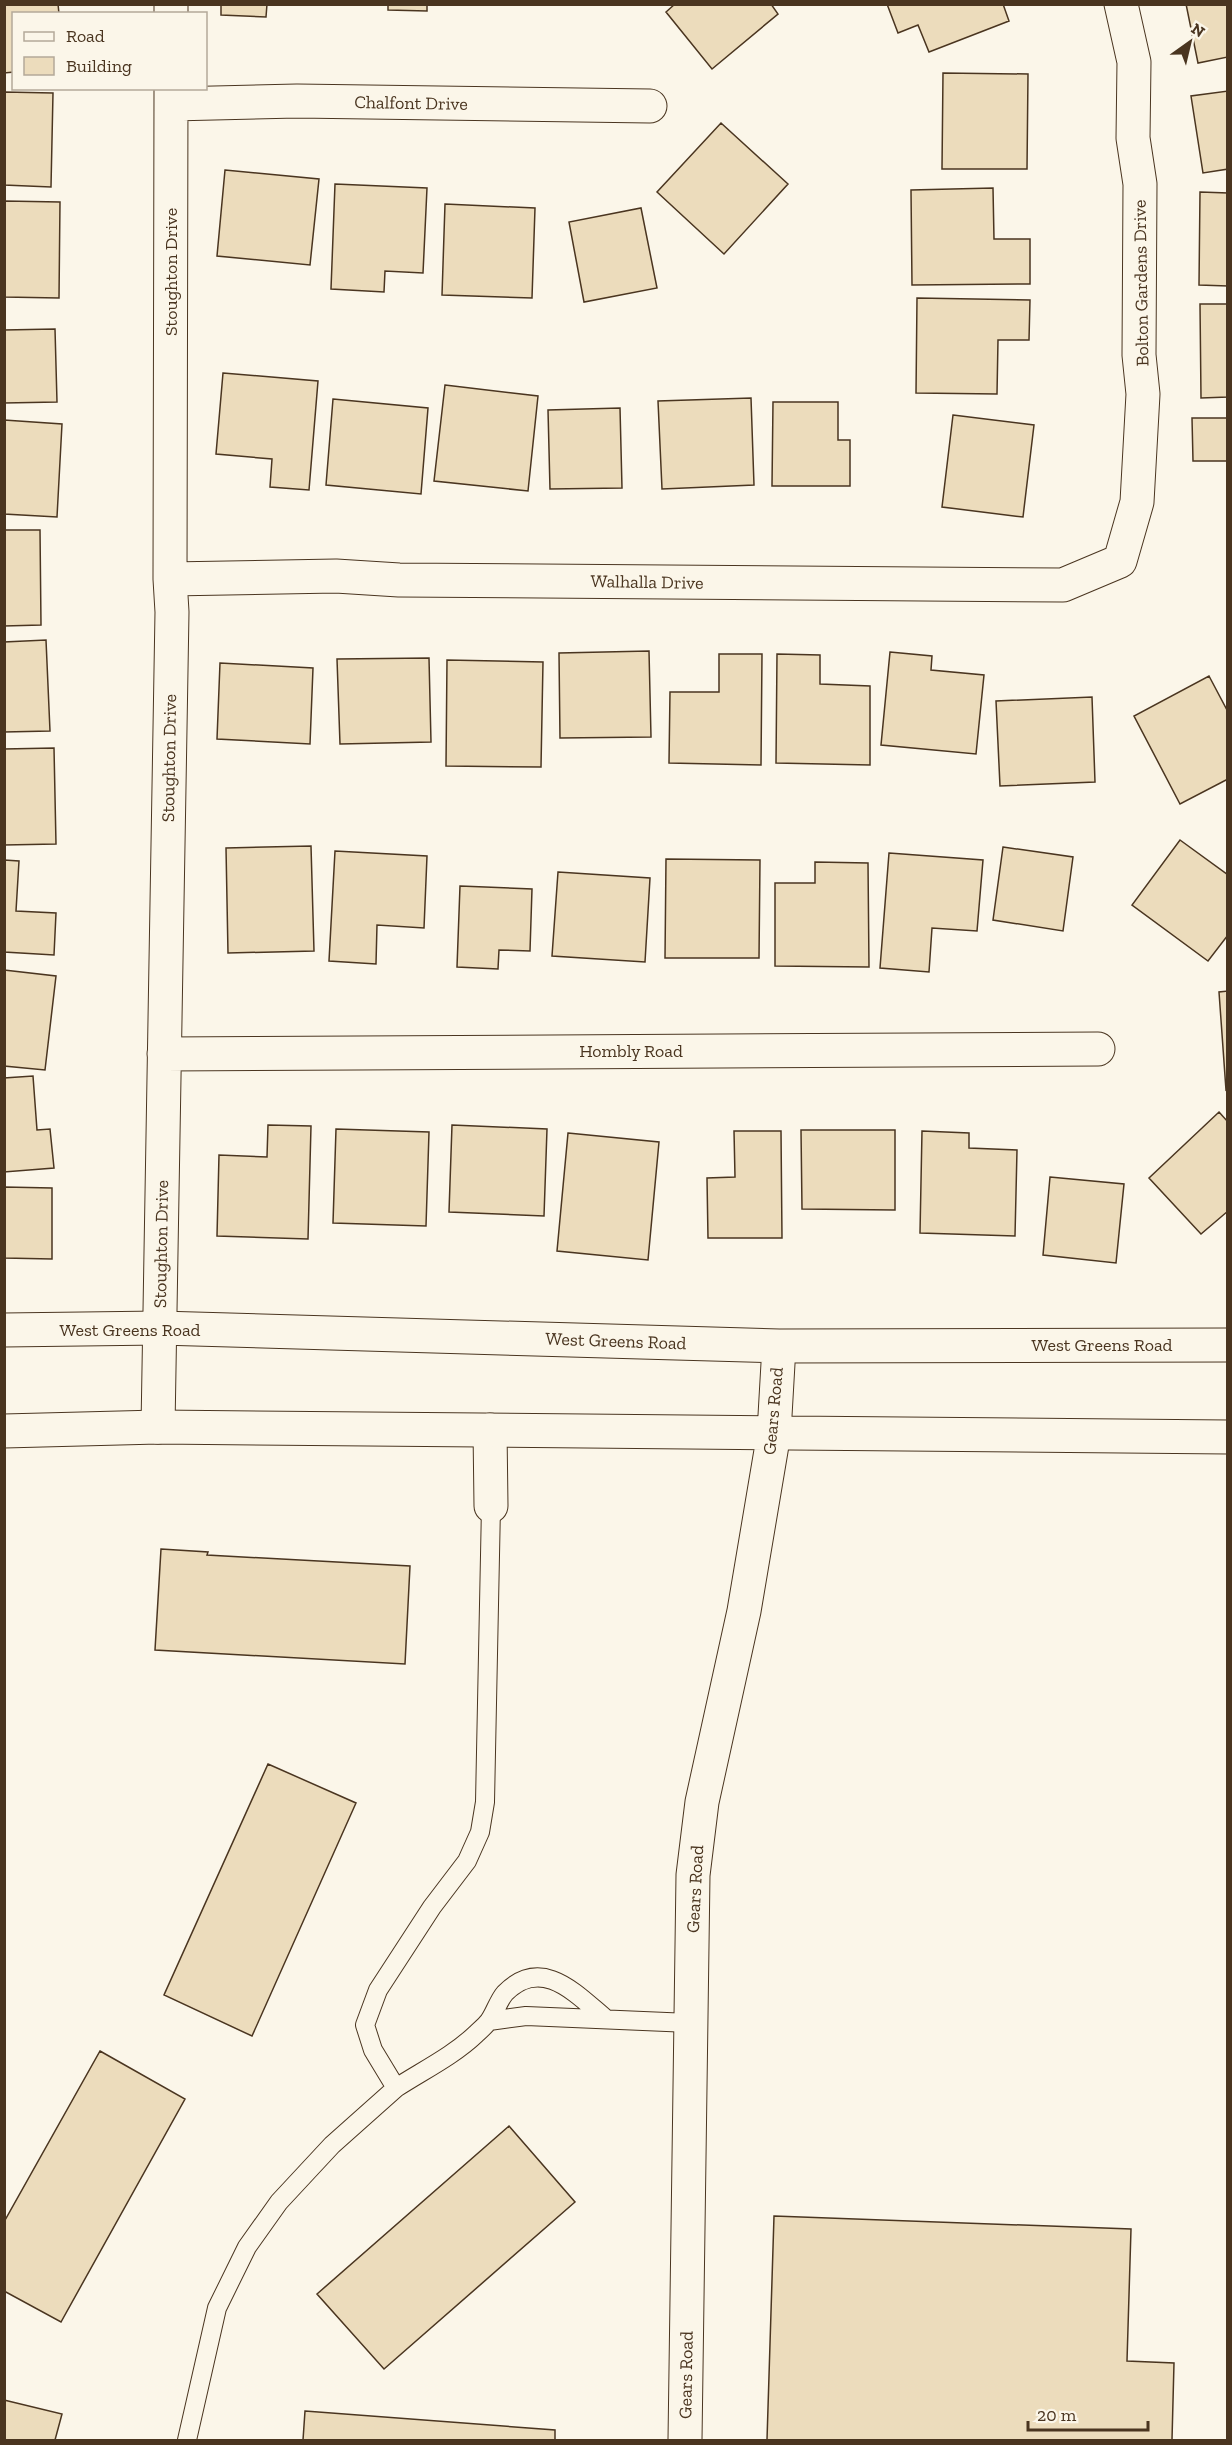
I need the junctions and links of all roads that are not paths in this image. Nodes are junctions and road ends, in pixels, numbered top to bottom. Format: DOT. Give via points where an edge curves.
graph roads {
  1 [pos="1121,4"];
  2 [pos="172,96"];
  3 [pos="650,105"];
  4 [pos="1120,561"];
  5 [pos="170,579"];
  6 [pos="1098,1049"];
  7 [pos="164,1054"];
  8 [pos="160,1328"];
  9 [pos="4,1330"];
  10 [pos="1227,1345"];
  11 [pos="779,1346"];
  12 [pos="158,1427"];
  13 [pos="490,1430"];
  14 [pos="4,1431"];
  15 [pos="774,1433"];
  16 [pos="1227,1437"];
  17 [pos="491,1506"];
  18 [pos="606,2019"];
  19 [pos="489,2021"];
  20 [pos="690,2023"];
  21 [pos="396,2088"];
  22 [pos="188,2440"];
  23 [pos="685,2440"];
  1 -- 4 [label="street, Bolton Gardens Drive" via="1134,62 1133,138 1140,184 1139,355 1143,394 1137,502"];
  2 -- 3 [label="street, Chalfont Drive"];
  2 -- 5 [label="street, Stoughton Drive"];
  4 -- 5 [label="street, Walhalla Drive" via="1063,585 399,580 336,576"];
  5 -- 7 [label="street, Stoughton Drive"];
  6 -- 7 [label="street, Hombly Road"];
  7 -- 8 [label="street, Stoughton Drive"];
  8 -- 9 [label="street, West Greens Road"];
  8 -- 11 [label="street, West Greens Road"];
  8 -- 12 [label="street, Stoughton Drive"];
  10 -- 11 [label="street, West Greens Road"];
  11 -- 15 [label="street, Gears Road"];
  12 -- 13 [label="street"];
  12 -- 14 [label="street"];
  13 -- 15 [label="street"];
  13 -- 17 [label="street"];
  15 -- 16 [label="street"];
  15 -- 20 [label="street, Gears Road" via="744,1611 702,1802 693,1875"];
  17 -- 21 [label="lane" via="480,1832 467,1861 378,1990 365,2025 373,2050"];
  18 -- 19 [label="lane" via="526,2016"];
  18 -- 19 [label="lane" via="571,1990 549,1978 531,1977 503,1995"];
  18 -- 20 [label="lane"];
  19 -- 21 [label="lane" via="469,2041"];
  20 -- 23 [label="street, Gears Road"];
  21 -- 22 [label="lane" via="317,2161 279,2202 247,2247 217,2308"];
}
